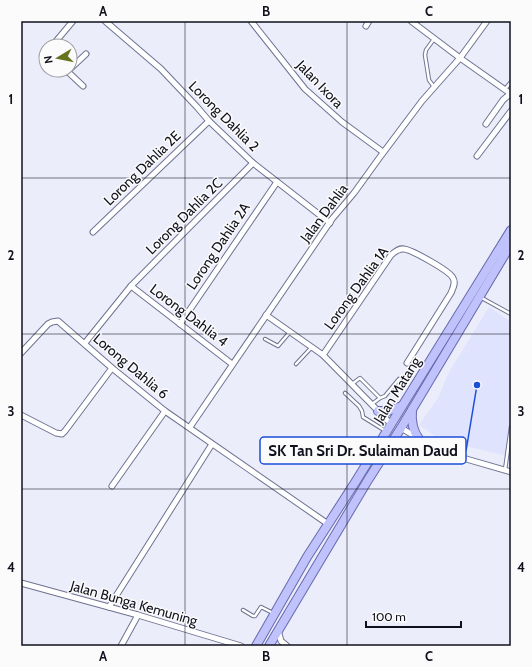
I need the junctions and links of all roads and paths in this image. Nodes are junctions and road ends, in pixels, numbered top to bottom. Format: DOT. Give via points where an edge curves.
graph roads {
  1 [pos="73,21"];
  2 [pos="105,21"];
  3 [pos="251,21"];
  4 [pos="370,21"];
  5 [pos="411,21"];
  6 [pos="487,21"];
  7 [pos="366,26"];
  8 [pos="59,38"];
  9 [pos="434,39"];
  10 [pos="86,54"];
  11 [pos="460,58"];
  12 [pos="78,61"];
  13 [pos="76,78"];
  14 [pos="511,82"];
  15 [pos="83,86"];
  16 [pos="434,87"];
  17 [pos="504,90"];
  18 [pos="510,94"];
  19 [pos="511,111"];
  20 [pos="209,121"];
  21 [pos="486,124"];
  22 [pos="383,152"];
  23 [pos="477,156"];
  24 [pos="253,163"];
  25 [pos="277,182"];
  26 [pos="330,223"];
  27 [pos="511,230"];
  28 [pos="93,232"];
  29 [pos="511,244"];
  30 [pos="131,286"];
  31 [pos="480,296"];
  32 [pos="511,314"];
  33 [pos="266,315"];
  34 [pos="180,324"];
  35 [pos="290,332"];
  36 [pos="265,340"];
  37 [pos="85,343"];
  38 [pos="311,348"];
  39 [pos="21,353"];
  40 [pos="323,355"];
  41 [pos="407,363"];
  42 [pos="232,364"];
  43 [pos="296,364"];
  44 [pos="112,368"];
  45 [pos="399,379"];
  46 [pos="352,384"];
  47 [pos="345,393"];
  48 [pos="380,398"];
  49 [pos="402,406"];
  50 [pos="375,408"];
  51 [pos="412,409"];
  52 [pos="165,411"];
  53 [pos="21,416"];
  54 [pos="190,427"];
  55 [pos="511,427"];
  56 [pos="401,428"];
  57 [pos="387,432"];
  58 [pos="419,439"];
  59 [pos="212,444"];
  60 [pos="505,470"];
  61 [pos="511,472"];
  62 [pos="112,486"];
  63 [pos="328,524"];
  64 [pos="21,583"];
  65 [pos="109,607"];
  66 [pos="243,610"];
  67 [pos="275,614"];
  68 [pos="138,615"];
  69 [pos="278,630"];
  70 [pos="120,646"];
  71 [pos="241,646"];
  72 [pos="256,646"];
  73 [pos="270,646"];
  74 [pos="287,646"];
  1 -- 8 [label="street"];
  2 -- 20 [label="street, Lorong Dahlia 2" via="161,69"];
  3 -- 22 [label="street, Jalan Ixora" via="306,89 342,122"];
  4 -- 7 [label="street"];
  5 -- 9 [label="street"];
  6 -- 11 [label="street, Jalan Dahlia"];
  9 -- 11 [label="street"];
  9 -- 16 [label="lane" via="425,55 429,80"];
  10 -- 12 [label="street"];
  11 -- 16 [label="street, Jalan Dahlia"];
  11 -- 17 [label="street"];
  13 -- 15 [label="street"];
  14 -- 17 [label="lane"];
  16 -- 22 [label="street, Jalan Dahlia"];
  17 -- 18 [label="street"];
  18 -- 21 [label="street"];
  19 -- 23 [label="street"];
  20 -- 24 [label="street, Lorong Dahlia 2"];
  20 -- 28 [label="street, Lorong Dahlia 2E"];
  22 -- 26 [label="street, Jalan Dahlia"];
  24 -- 25 [label="street, Lorong Dahlia 2"];
  24 -- 30 [label="street, Lorong Dahlia 2C"];
  25 -- 26 [label="street, Lorong Dahlia 2"];
  25 -- 34 [label="street, Lorong Dahlia 2A"];
  26 -- 33 [label="street, Jalan Dahlia"];
  27 -- 49 [label="main road, Jalan Matang"];
  29 -- 31 [label="main road, Jalan Matang"];
  30 -- 34 [label="street, Lorong Dahlia 4"];
  30 -- 37 [label="street, Lorong Dahlia 2C"];
  31 -- 32 [label="lane"];
  31 -- 51 [label="main road, Jalan Matang"];
  33 -- 35 [label="street"];
  33 -- 42 [label="street, Jalan Dahlia"];
  34 -- 42 [label="street, Lorong Dahlia 4"];
  35 -- 36 [label="lane" via="278,346"];
  35 -- 38 [label="street"];
  37 -- 39 [label="street, Lorong Dahlia 6" via="58,321 48,324"];
  37 -- 44 [label="street, Lorong Dahlia 6"];
  38 -- 40 [label="street"];
  38 -- 43 [label="lane"];
  40 -- 41 [label="street, Lorong Dahlia 1A" via="391,255 396,250 403,249 448,272 453,278 454,285"];
  40 -- 46 [label="street"];
  42 -- 54 [label="street, Jalan Dahlia"];
  44 -- 52 [label="street, Lorong Dahlia 6"];
  44 -- 53 [label="street" via="62,434"];
  45 -- 48 [label="lane" via="385,396"];
  46 -- 48 [label="lane" via="360,378"];
  46 -- 50 [label="street"];
  47 -- 57 [label="lane" via="362,410 363,417"];
  48 -- 50 [label="lane"];
  49 -- 50 [label="main road" via="388,411"];
  49 -- 57 [label="main road, Jalan Matang"];
  50 -- 57 [label="street"];
  51 -- 56 [label="main road, Jalan Matang"];
  51 -- 58 [label="main road" via="411,420"];
  52 -- 54 [label="street, Lorong Dahlia 6"];
  52 -- 62 [label="street"];
  54 -- 59 [label="street, Lorong Dahlia 6"];
  55 -- 60 [label="lane"];
  56 -- 57 [label="main road" via="392,426"];
  56 -- 58 [label="street"];
  56 -- 69 [label="main road, Jalan Matang"];
  57 -- 63 [label="main road, Jalan Matang"];
  58 -- 60 [label="street" via="442,452"];
  59 -- 63 [label="street, Lorong Dahlia 6"];
  59 -- 65 [label="street"];
  60 -- 61 [label="street"];
  63 -- 67 [label="main road, Jalan Matang"];
  64 -- 65 [label="street, Jalan Bunga Kemuning"];
  65 -- 68 [label="street, Jalan Bunga Kemuning"];
  66 -- 67 [label="lane" via="255,616 261,607"];
  67 -- 72 [label="main road, Jalan Matang"];
  68 -- 70 [label="street"];
  68 -- 71 [label="street, Jalan Bunga Kemuning"];
  69 -- 73 [label="main road, Jalan Matang"];
  69 -- 74 [label="street" via="281,641"];
}
